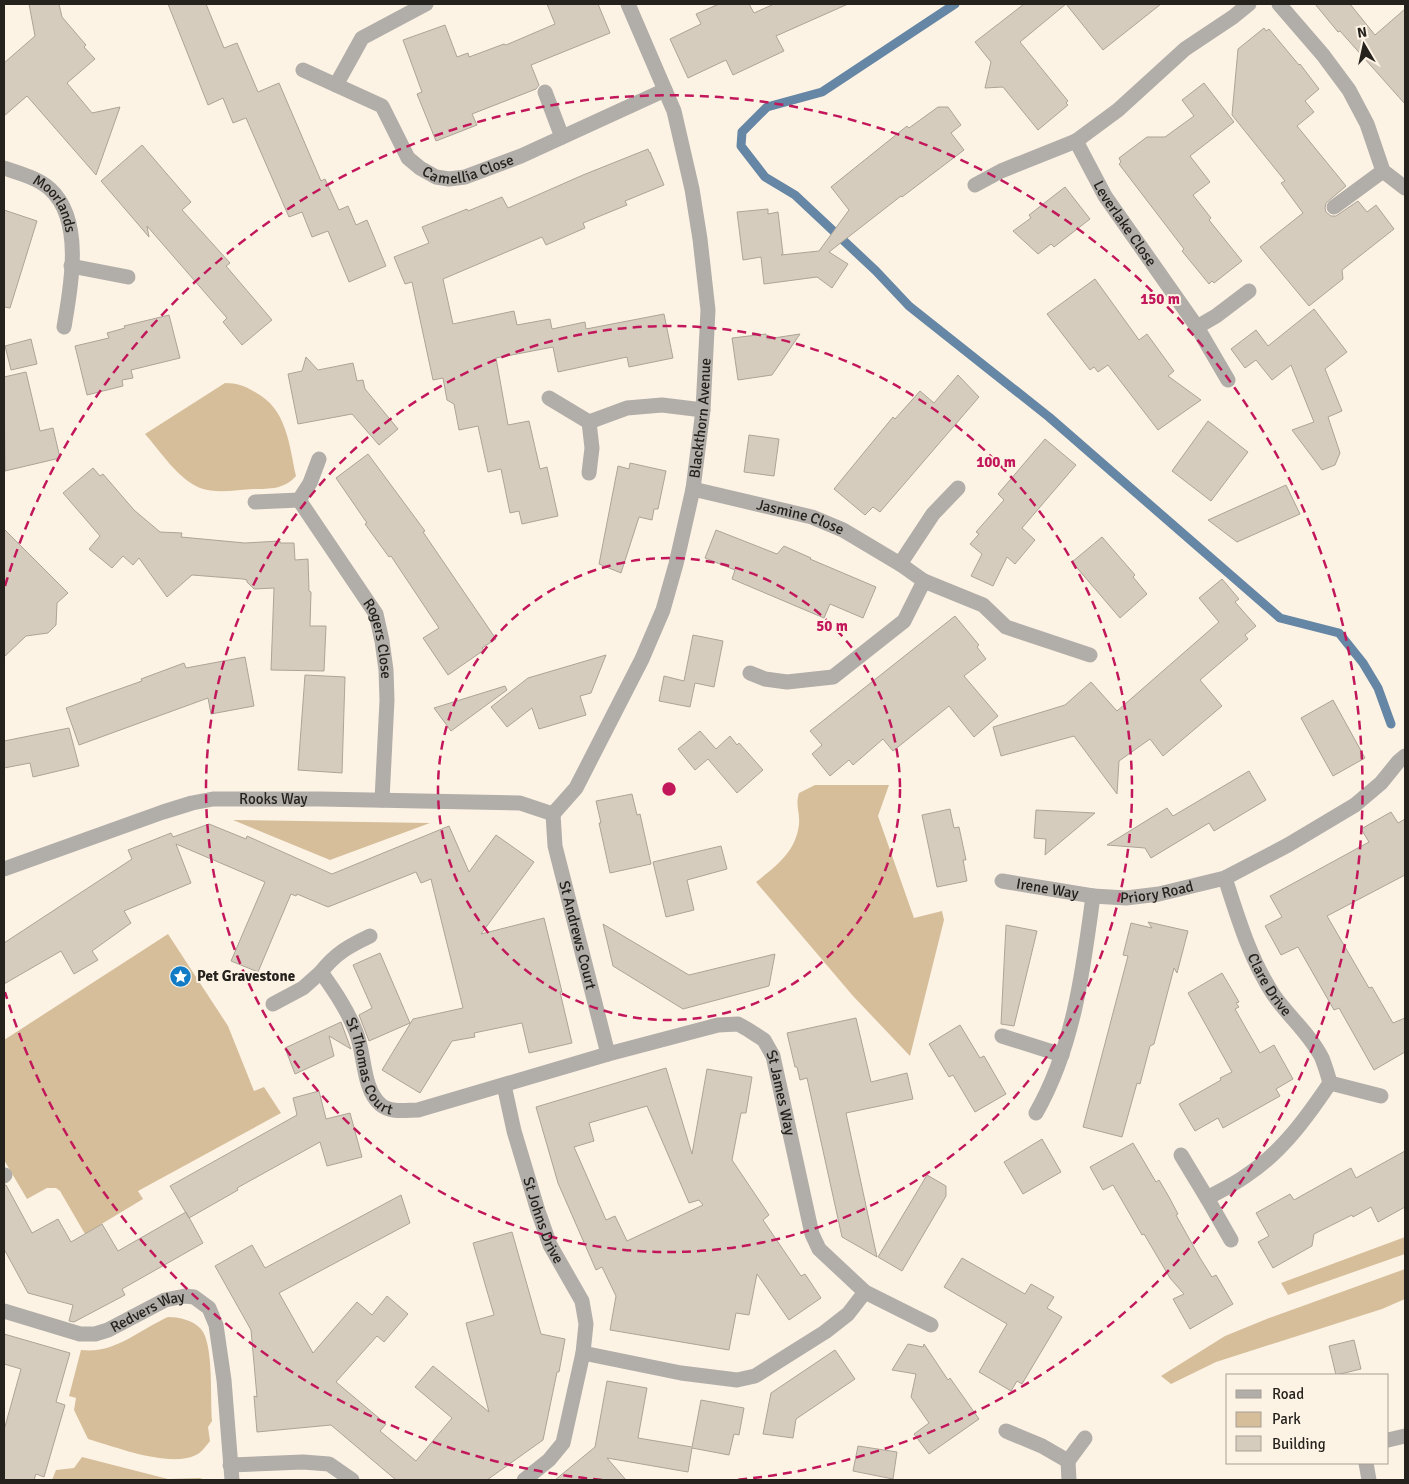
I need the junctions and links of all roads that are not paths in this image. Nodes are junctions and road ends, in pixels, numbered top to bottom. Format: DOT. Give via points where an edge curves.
graph roads {
  1 [pos="426,4"];
  2 [pos="628,4"];
  3 [pos="1249,4"];
  4 [pos="1279,4"];
  5 [pos="303,70"];
  6 [pos="336,85"];
  7 [pos="665,90"];
  8 [pos="545,92"];
  9 [pos="562,137"];
  10 [pos="1076,141"];
  11 [pos="4,168"];
  12 [pos="1383,171"];
  13 [pos="975,185"];
  14 [pos="1405,188"];
  15 [pos="1334,207"];
  16 [pos="71,266"];
  17 [pos="128,277"];
  18 [pos="1249,292"];
  19 [pos="64,327"];
  20 [pos="1197,327"];
  21 [pos="1228,380"];
  22 [pos="549,398"];
  23 [pos="703,410"];
  24 [pos="590,422"];
  25 [pos="319,459"];
  26 [pos="589,473"];
  27 [pos="958,488"];
  28 [pos="693,489"];
  29 [pos="299,500"];
  30 [pos="256,502"];
  31 [pos="900,564"];
  32 [pos="924,581"];
  33 [pos="1090,655"];
  34 [pos="750,673"];
  35 [pos="1405,756"];
  36 [pos="382,800"];
  37 [pos="553,814"];
  38 [pos="4,869"];
  39 [pos="1225,878"];
  40 [pos="1002,881"];
  41 [pos="1094,896"];
  42 [pos="370,936"];
  43 [pos="321,972"];
  44 [pos="273,1004"];
  45 [pos="1002,1036"];
  46 [pos="608,1054"];
  47 [pos="1062,1055"];
  48 [pos="1330,1083"];
  49 [pos="504,1085"];
  50 [pos="1381,1096"];
  51 [pos="1036,1113"];
  52 [pos="1181,1155"];
  53 [pos="1206,1198"];
  54 [pos="1231,1240"];
  55 [pos="865,1292"];
  56 [pos="4,1311"];
  57 [pos="931,1325"];
  58 [pos="583,1353"];
  59 [pos="1006,1431"];
  60 [pos="1405,1436"];
  61 [pos="1085,1438"];
  62 [pos="1389,1440"];
  63 [pos="1068,1461"];
  64 [pos="1366,1464"];
  65 [pos="231,1473"];
  66 [pos="352,1480"];
  67 [pos="524,1480"];
  68 [pos="1069,1480"];
  69 [pos="1369,1480"];
  1 -- 6 [label="street" via="362,38"];
  2 -- 7 [label="street, Blackthorn Avenue"];
  3 -- 10 [label="street" via="1185,49 1118,110"];
  4 -- 12 [label="street" via="1349,90 1367,124"];
  5 -- 6 [label="street, Camellia Close"];
  6 -- 9 [label="street, Camellia Close" via="382,106 408,158 436,177 465,177"];
  7 -- 9 [label="street, Camellia Close"];
  7 -- 23 [label="street, Blackthorn Avenue" via="682,140 705,278 708,310"];
  8 -- 9 [label="street"];
  10 -- 13 [label="street"];
  10 -- 20 [label="street, Leverlake Close" via="1105,196"];
  11 -- 16 [label="street, Moorlands" via="50,188 68,219"];
  12 -- 14 [label="street"];
  12 -- 15 [label="street"];
  16 -- 17 [label="street"];
  16 -- 19 [label="street, Moorlands"];
  18 -- 20 [label="street"];
  20 -- 21 [label="street, Leverlake Close"];
  22 -- 24 [label="street"];
  23 -- 24 [label="street" via="662,405 627,408"];
  23 -- 28 [label="street, Blackthorn Avenue"];
  24 -- 26 [label="street" via="592,448"];
  25 -- 29 [label="street"];
  27 -- 31 [label="street" via="934,514"];
  28 -- 31 [label="street, Jasmine Close" via="812,518 843,530"];
  28 -- 37 [label="street, Blackthorn Avenue" via="663,610 642,659 576,788"];
  29 -- 30 [label="street"];
  29 -- 36 [label="street, Rogers Close" via="376,614 382,641 387,700"];
  31 -- 32 [label="street, Jasmine Close"];
  32 -- 33 [label="street, Jasmine Close" via="983,605 1006,628"];
  32 -- 34 [label="street" via="904,621 833,677 787,682"];
  35 -- 39 [label="street, Priory Road" via="1355,805"];
  36 -- 37 [label="street, Rooks Way" via="520,804"];
  36 -- 38 [label="street, Rooks Way" via="213,799 163,812"];
  37 -- 46 [label="street, St Andrews Court" via="556,846"];
  39 -- 41 [label="street, Priory Road" via="1159,894 1126,898"];
  39 -- 48 [label="street, Clare Drive" via="1259,970 1322,1058"];
  40 -- 41 [label="street, Irene Way"];
  41 -- 47 [label="street" via="1080,988"];
  42 -- 43 [label="street" via="343,949"];
  43 -- 44 [label="street" via="303,988"];
  43 -- 49 [label="street, St Thomas Court" via="344,1004 357,1034 367,1079 374,1097 382,1106 395,1111 418,1110"];
  45 -- 47 [label="street"];
  46 -- 49 [label="street, St James Way"];
  46 -- 55 [label="street, St James Way" via="718,1025 738,1024 764,1040 772,1056 812,1234 819,1249"];
  47 -- 51 [label="street"];
  48 -- 50 [label="street"];
  48 -- 53 [label="street" via="1306,1118 1270,1158 1247,1176"];
  49 -- 58 [label="street, St Johns Drive" via="514,1131 550,1245 582,1301 586,1324"];
  52 -- 53 [label="street"];
  53 -- 54 [label="street"];
  55 -- 57 [label="street, St James Way"];
  55 -- 58 [label="street" via="848,1314 825,1332 755,1376 736,1380 681,1373"];
  56 -- 65 [label="street, Redvers Way" via="80,1334 95,1334 165,1300 194,1297 208,1308 216,1325"];
  58 -- 67 [label="street, St Johns Drive" via="563,1443 549,1460"];
  59 -- 63 [label="street"];
  60 -- 62 [label="street"];
  61 -- 63 [label="street"];
  63 -- 68 [label="street"];
  64 -- 69 [label="street"];
  65 -- 66 [label="street" via="303,1462 330,1464"];
}
